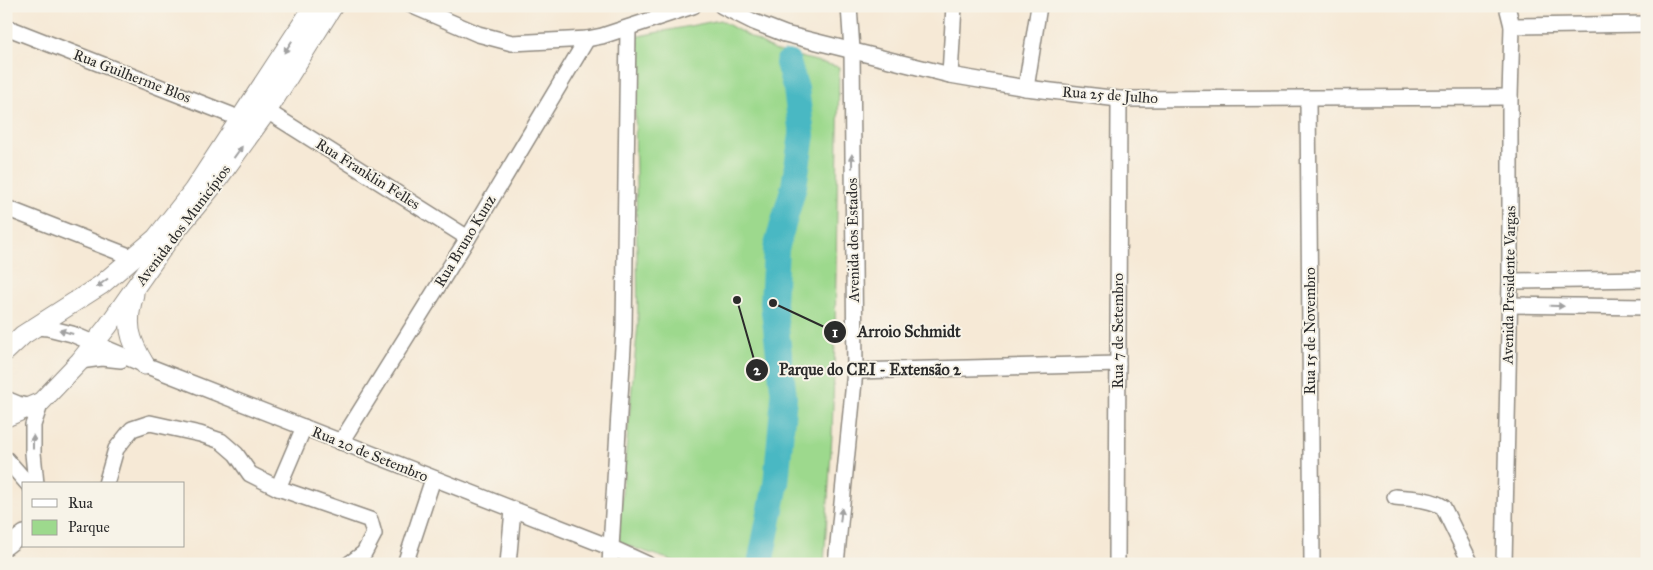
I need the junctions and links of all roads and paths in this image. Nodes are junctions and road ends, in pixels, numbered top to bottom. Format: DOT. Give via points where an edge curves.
graph roads {
  1 [pos="314,6"];
  2 [pos="333,6"];
  3 [pos="413,6"];
  4 [pos="693,6"];
  5 [pos="722,6"];
  6 [pos="849,6"];
  7 [pos="954,6"];
  8 [pos="1039,6"];
  9 [pos="1507,6"];
  10 [pos="1647,24"];
  11 [pos="1512,26"];
  12 [pos="6,28"];
  13 [pos="628,28"];
  14 [pos="587,39"];
  15 [pos="852,50"];
  16 [pos="950,75"];
  17 [pos="1026,88"];
  18 [pos="1510,97"];
  19 [pos="1119,99"];
  20 [pos="1308,99"];
  21 [pos="267,111"];
  22 [pos="248,123"];
  23 [pos="6,208"];
  24 [pos="468,238"];
  25 [pos="134,258"];
  26 [pos="1647,279"];
  27 [pos="1510,280"];
  28 [pos="137,286"];
  29 [pos="1509,305"];
  30 [pos="1647,307"];
  31 [pos="36,328"];
  32 [pos="94,344"];
  33 [pos="6,351"];
  34 [pos="80,362"];
  35 [pos="1118,364"];
  36 [pos="145,366"];
  37 [pos="855,371"];
  38 [pos="6,399"];
  39 [pos="36,404"];
  40 [pos="6,417"];
  41 [pos="304,427"];
  42 [pos="341,442"];
  43 [pos="6,459"];
  44 [pos="433,479"];
  45 [pos="26,482"];
  46 [pos="36,482"];
  47 [pos="107,482"];
  48 [pos="278,488"];
  49 [pos="1395,497"];
  50 [pos="513,510"];
  51 [pos="22,535"];
  52 [pos="6,547"];
  53 [pos="612,548"];
  54 [pos="349,564"];
  55 [pos="405,564"];
  56 [pos="508,564"];
  57 [pos="610,564"];
  58 [pos="647,564"];
  59 [pos="836,564"];
  60 [pos="1117,564"];
  61 [pos="1312,564"];
  62 [pos="1471,564"];
  63 [pos="1504,564"];
  1 -- 22 [label="main road, Avenida dos Municípios, one-way"];
  2 -- 21 [label="main road, Avenida dos Municípios"];
  3 -- 14 [label="street" via="478,34 512,43"];
  4 -- 13 [label="street"];
  5 -- 15 [label="street, Rua 25 de Julho" via="785,34"];
  6 -- 15 [label="street, Avenida dos Estados"];
  7 -- 16 [label="street"];
  8 -- 17 [label="street"];
  9 -- 11 [label="street, Avenida Presidente Vargas"];
  10 -- 11 [label="street"];
  11 -- 18 [label="street, Avenida Presidente Vargas"];
  12 -- 22 [label="street, Rua Guilherme Blos"];
  13 -- 14 [label="street"];
  13 -- 53 [label="street" via="624,330"];
  14 -- 24 [label="street, Rua Bruno Kunz"];
  15 -- 16 [label="street, Rua 25 de Julho"];
  37 -- 15 [label="street, Avenida dos Estados, one-way"];
  16 -- 17 [label="street, Rua 25 de Julho"];
  17 -- 19 [label="street, Rua 25 de Julho"];
  18 -- 20 [label="street, Rua 25 de Julho"];
  18 -- 27 [label="street, Avenida Presidente Vargas"];
  19 -- 20 [label="street, Rua 25 de Julho"];
  19 -- 35 [label="street, Rua 7 de Setembro"];
  20 -- 61 [label="street, Rua 15 de Novembro"];
  21 -- 22 [label="main road, Avenida dos Municípios"];
  21 -- 24 [label="street, Rua Franklin Felles"];
  22 -- 25 [label="main road, Avenida dos Municípios" via="156,238"];
  28 -- 22 [label="main road, Avenida dos Municípios, one-way" via="215,183"];
  23 -- 25 [label="street"];
  24 -- 42 [label="street, Rua Bruno Kunz"];
  25 -- 31 [label="main road, Avenida dos Municípios, one-way" via="101,285"];
  26 -- 27 [label="street"];
  27 -- 29 [label="street, Avenida Presidente Vargas"];
  28 -- 32 [label="main road, Avenida dos Municípios"];
  28 -- 36 [label="main road" via="130,307 130,331"];
  29 -- 30 [label="street, one-way"];
  29 -- 63 [label="street, Avenida Presidente Vargas"];
  32 -- 31 [label="street, Rua 20 de Setembro, one-way" via="66,332"];
  31 -- 33 [label="main road, Avenida dos Municípios"];
  32 -- 34 [label="main road, Avenida dos Municípios"];
  32 -- 36 [label="street, Rua 20 de Setembro"];
  34 -- 36 [label="street" via="102,358"];
  34 -- 39 [label="main road, Avenida dos Municípios"];
  35 -- 37 [label="street"];
  35 -- 60 [label="street, Rua 7 de Setembro"];
  36 -- 41 [label="street, Rua 20 de Setembro"];
  59 -- 37 [label="street, Avenida dos Estados, one-way"];
  38 -- 39 [label="street" via="18,404"];
  39 -- 40 [label="main road, Avenida dos Municípios"];
  46 -- 39 [label="street, one-way" via="33,425"];
  41 -- 42 [label="street, Rua 20 de Setembro"];
  41 -- 48 [label="street"];
  42 -- 44 [label="street, Rua 20 de Setembro"];
  43 -- 45 [label="street"];
  44 -- 50 [label="street, Rua 20 de Setembro"];
  44 -- 55 [label="street"];
  47 -- 48 [label="street" via="116,449 132,429 150,423 221,441 236,454 250,474"];
  48 -- 54 [label="street" via="370,520 374,534 364,553"];
  49 -- 62 [label="street" via="1427,500 1443,507"];
  50 -- 53 [label="street, Rua 20 de Setembro"];
  50 -- 56 [label="street"];
  51 -- 52 [label="street"];
  53 -- 57 [label="street"];
  53 -- 58 [label="street, Rua 20 de Setembro"];
}
